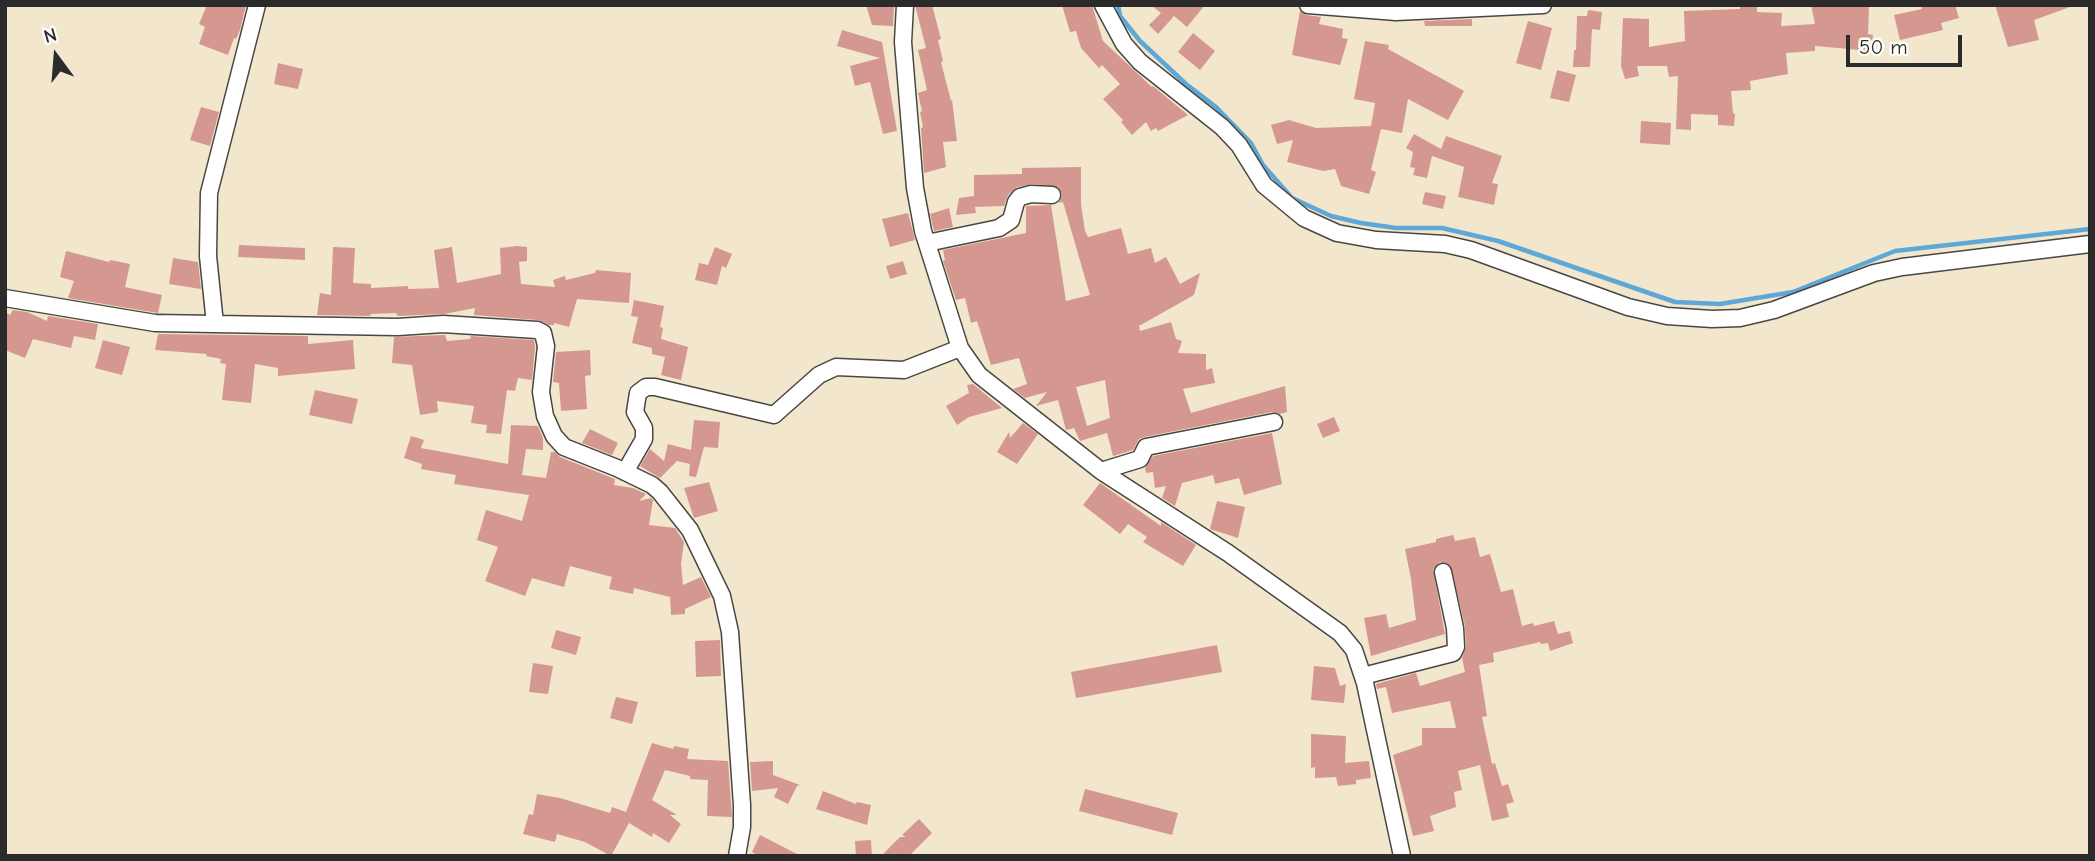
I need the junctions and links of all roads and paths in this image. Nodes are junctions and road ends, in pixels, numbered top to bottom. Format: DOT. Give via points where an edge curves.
graph roads {
  1 [pos="257,5"];
  2 [pos="905,5"];
  3 [pos="1103,5"];
  4 [pos="1308,5"];
  5 [pos="1543,5"];
  6 [pos="1415,8"];
  7 [pos="1052,195"];
  8 [pos="927,243"];
  9 [pos="2090,244"];
  10 [pos="5,298"];
  11 [pos="215,324"];
  12 [pos="960,348"];
  13 [pos="1274,422"];
  14 [pos="1101,471"];
  15 [pos="625,472"];
  16 [pos="1443,572"];
  17 [pos="1363,676"];
  18 [pos="740,855"];
  19 [pos="1402,856"];
  1 -- 11 [label="street" via="209,192 208,256"];
  2 -- 8 [label="street" via="903,42 915,188"];
  3 -- 9 [label="street" via="1124,44 1140,62 1222,127 1240,145 1264,185 1304,218 1337,233 1471,250 1628,307 1667,316 1740,318 1902,267"];
  4 -- 6 [label="street" via="1396,12"];
  5 -- 6 [label="street"];
  7 -- 8 [label="street" via="1020,197 1011,220 999,228"];
  8 -- 12 [label="street"];
  10 -- 11 [label="street" via="155,323"];
  11 -- 15 [label="street" via="443,324 540,331 546,346 541,392 554,436 564,447"];
  12 -- 14 [label="street" via="979,375"];
  12 -- 15 [label="street" via="904,370 836,367 819,375 774,415 646,387 638,393 635,412 644,439"];
  13 -- 14 [label="street" via="1146,447 1140,459"];
  14 -- 17 [label="street" via="1340,633 1354,650"];
  15 -- 18 [label="street" via="660,492 690,530 722,596 730,632 743,805"];
  16 -- 17 [label="street" via="1455,628 1457,647 1453,653"];
  17 -- 19 [label="street"];
}
